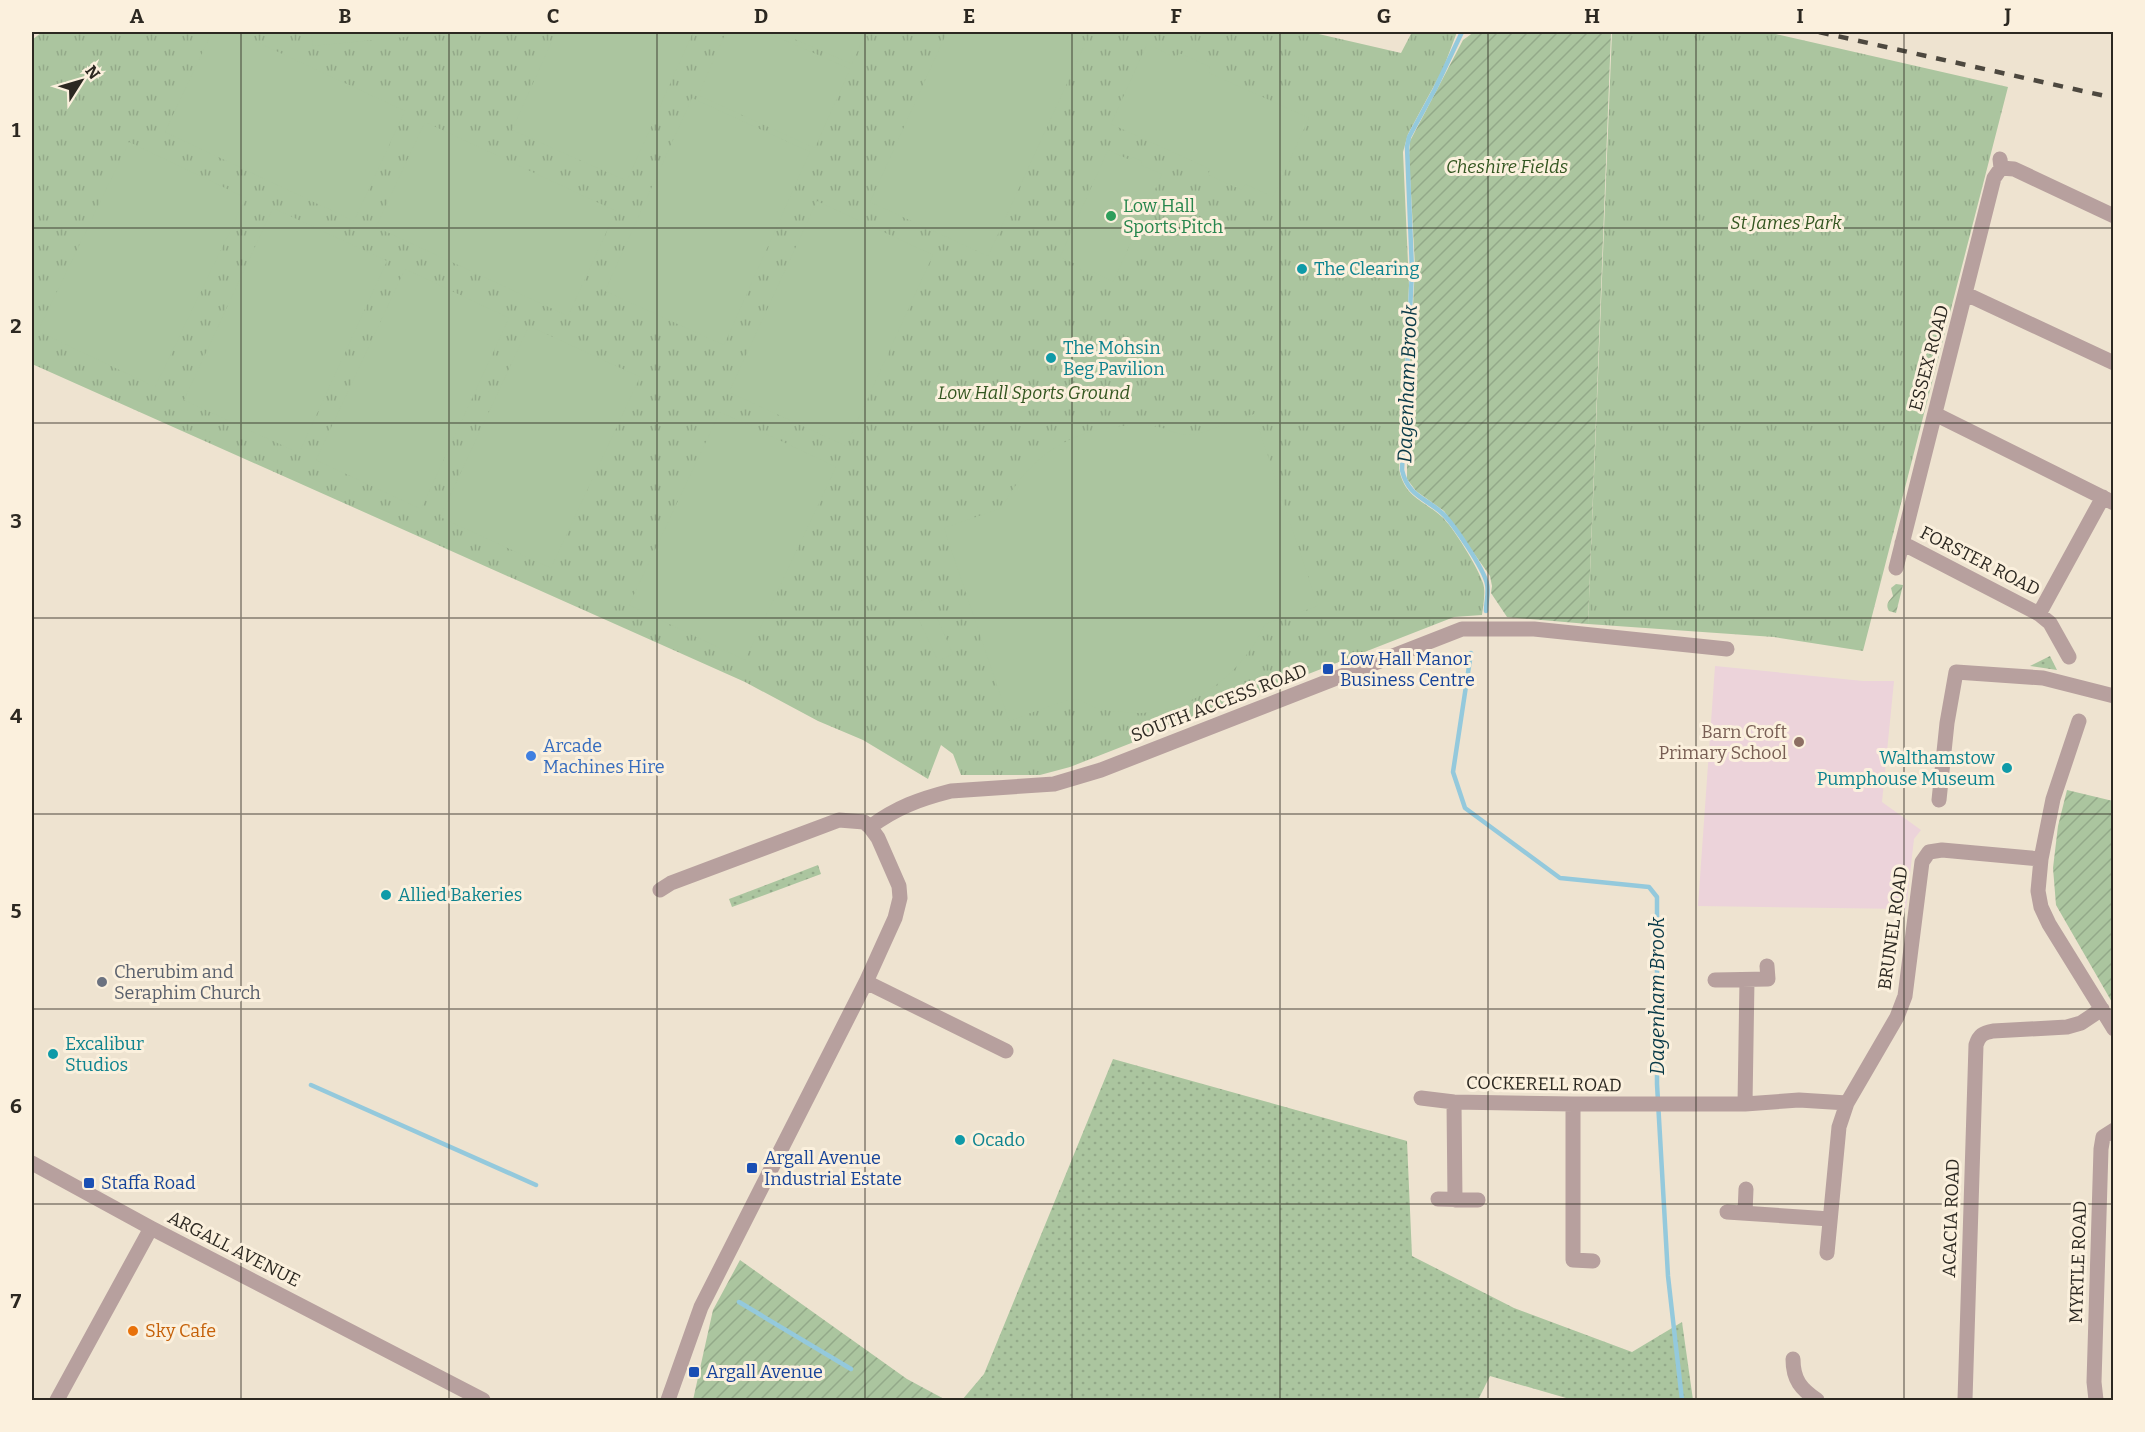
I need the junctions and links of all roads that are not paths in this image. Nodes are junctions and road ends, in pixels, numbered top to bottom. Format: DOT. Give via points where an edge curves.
graph roads {
  1 [pos="2114,216"];
  2 [pos="1966,294"];
  3 [pos="2114,363"];
  4 [pos="1935,414"];
  5 [pos="2108,500"];
  6 [pos="1902,543"];
  7 [pos="1896,568"];
  8 [pos="2039,614"];
  9 [pos="1727,649"];
  10 [pos="2068,657"];
  11 [pos="2114,696"];
  12 [pos="2079,720"];
  13 [pos="1940,800"];
  14 [pos="870,827"];
  15 [pos="2042,859"];
  16 [pos="660,890"];
  17 [pos="1767,966"];
  18 [pos="1715,980"];
  19 [pos="1747,980"];
  20 [pos="866,982"];
  21 [pos="2102,1009"];
  22 [pos="2114,1029"];
  23 [pos="1006,1051"];
  24 [pos="1421,1098"];
  25 [pos="1454,1102"];
  26 [pos="1847,1103"];
  27 [pos="1573,1104"];
  28 [pos="1745,1104"];
  29 [pos="2114,1130"];
  30 [pos="32,1163"];
  31 [pos="1746,1189"];
  32 [pos="1438,1199"];
  33 [pos="1455,1200"];
  34 [pos="1478,1200"];
  35 [pos="1727,1212"];
  36 [pos="1745,1213"];
  37 [pos="1830,1219"];
  38 [pos="151,1228"];
  39 [pos="1827,1253"];
  40 [pos="1593,1261"];
  41 [pos="1793,1359"];
  42 [pos="57,1401"];
  43 [pos="483,1401"];
  44 [pos="668,1401"];
  45 [pos="1817,1401"];
  46 [pos="1965,1401"];
  47 [pos="2096,1401"];
  1 -- 2 [label="street, ESSEX ROAD" via="2001,164 1994,178"];
  2 -- 3 [label="street"];
  2 -- 4 [label="street, ESSEX ROAD"];
  4 -- 5 [label="street"];
  4 -- 6 [label="street, ESSEX ROAD"];
  5 -- 8 [label="street, FORSTER ROAD"];
  6 -- 7 [label="street, ESSEX ROAD"];
  6 -- 8 [label="street, FORSTER ROAD"];
  8 -- 10 [label="street, FORSTER ROAD" via="2050,623"];
  9 -- 14 [label="street, SOUTH ACCESS ROAD" via="1534,629 1462,629 1101,770 1054,784 951,791 901,806"];
  11 -- 13 [label="street" via="2043,678 1956,672"];
  12 -- 15 [label="street" via="2053,799"];
  14 -- 16 [label="street" via="849,820 830,822"];
  14 -- 20 [label="street" via="890,863 900,898"];
  15 -- 21 [label="street" via="2038,891 2041,907"];
  15 -- 26 [label="street, BRUNEL ROAD" via="1929,852 1922,862 1905,996"];
  17 -- 19 [label="street" via="1768,979"];
  18 -- 19 [label="street"];
  19 -- 28 [label="street"];
  20 -- 23 [label="street"];
  20 -- 44 [label="street" via="701,1306"];
  21 -- 22 [label="street"];
  21 -- 46 [label="street, ACACIA ROAD" via="2067,1027 1993,1031 1978,1038"];
  24 -- 25 [label="street, COCKERELL ROAD"];
  25 -- 27 [label="street, COCKERELL ROAD"];
  25 -- 33 [label="street"];
  26 -- 28 [label="street, COCKERELL ROAD" via="1799,1100"];
  26 -- 37 [label="street, BRUNEL ROAD" via="1839,1127"];
  27 -- 28 [label="street, COCKERELL ROAD"];
  27 -- 40 [label="street" via="1573,1260"];
  29 -- 47 [label="street, MYRTLE ROAD" via="2103,1137 2101,1149"];
  30 -- 38 [label="street, ARGALL AVENUE"];
  31 -- 36 [label="street"];
  32 -- 33 [label="street"];
  33 -- 34 [label="street"];
  35 -- 36 [label="street"];
  36 -- 37 [label="street"];
  37 -- 39 [label="street, BRUNEL ROAD"];
  38 -- 42 [label="street"];
  38 -- 43 [label="street, ARGALL AVENUE"];
  41 -- 45 [label="street" via="1799,1385"];
}
